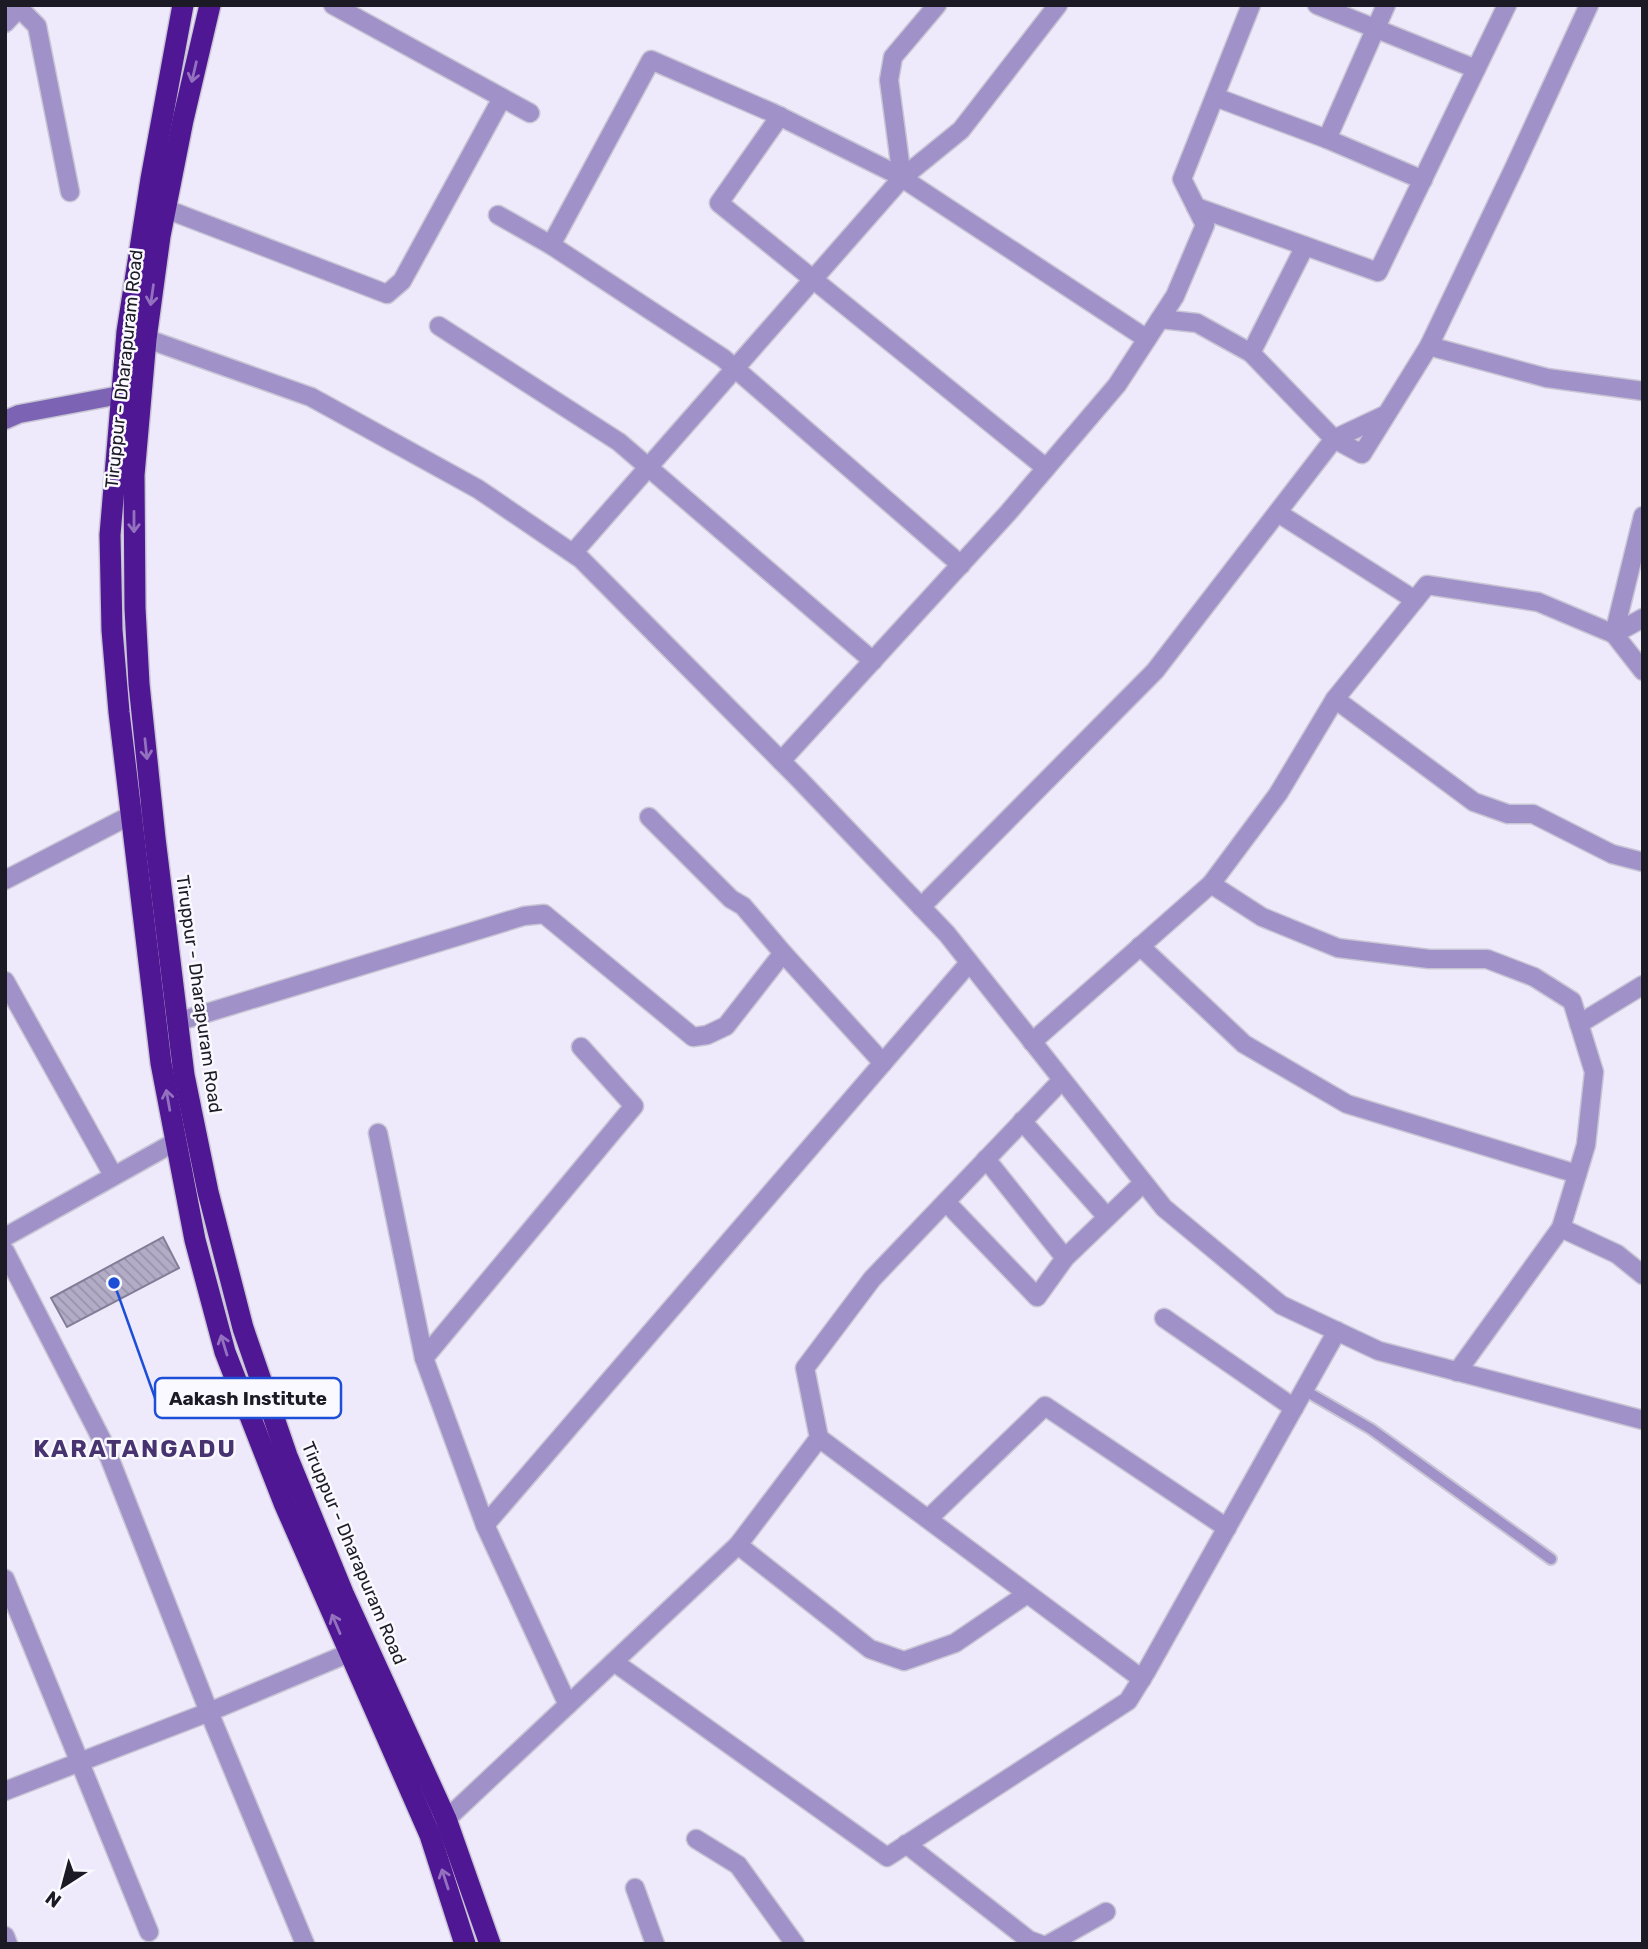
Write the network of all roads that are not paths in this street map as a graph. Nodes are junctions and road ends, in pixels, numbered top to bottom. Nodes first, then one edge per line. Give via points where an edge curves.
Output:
1 (209, 5) edge
2 (333, 5) edge
3 (937, 5) edge
4 (1058, 5) edge
5 (1251, 5) edge
6 (1317, 5) edge
7 (1386, 5) edge
8 (1507, 5) edge
9 (1589, 5) edge
10 (20, 7) edge
11 (176, 8) edge
12 (5, 23) edge
13 (1376, 29) junction
14 (1476, 69) junction
15 (1214, 97) junction
16 (502, 98) junction
17 (530, 113) dead end
18 (780, 116) junction
19 (1327, 139) junction
20 (902, 178) junction
21 (1423, 180) junction
22 (70, 192) dead end
23 (1196, 207) junction
24 (166, 209) junction
25 (498, 215) dead end
26 (551, 245) junction
27 (1305, 246) junction
28 (814, 279) junction
29 (1160, 319) junction
30 (439, 326) dead end
31 (136, 335) junction
32 (1147, 339) junction
33 (1429, 346) junction
34 (1251, 353) junction
35 (735, 369) junction
36 (1643, 391) edge
37 (130, 397) junction
38 (1385, 415) junction
39 (5, 420) edge
40 (1334, 439) junction
41 (649, 467) junction
42 (1046, 468) junction
43 (1278, 513) junction
44 (1643, 516) edge
45 (573, 553) junction
46 (961, 565) junction
47 (1415, 600) junction
48 (1643, 618) edge
49 (1614, 634) junction
50 (873, 661) junction
51 (1643, 671) edge
52 (1335, 699) junction
53 (781, 761) junction
54 (142, 812) junction
55 (649, 817) dead end
56 (1643, 862) edge
57 (5, 880) edge
58 (1211, 884) junction
59 (921, 907) junction
60 (1140, 946) junction
61 (783, 953) junction
62 (970, 963) junction
63 (5, 981) edge
64 (1643, 985) edge
65 (177, 1022) junction
66 (1579, 1024) junction
67 (1032, 1042) junction
68 (581, 1047) dead end
69 (883, 1063) junction
70 (1062, 1080) junction
71 (1021, 1121) junction
72 (378, 1133) dead end
73 (175, 1143) junction
74 (986, 1159) junction
75 (1577, 1174) junction
76 (113, 1175) junction
77 (1143, 1183) junction
78 (946, 1202) junction
79 (1107, 1217) junction
80 (1561, 1228) junction
81 (5, 1237) edge
82 (5, 1251) edge
83 (1065, 1258) junction
84 (1643, 1275) edge
85 (1164, 1318) dead end
86 (1337, 1331) junction
87 (424, 1358) junction
88 (1457, 1372) junction
89 (1304, 1390) junction
90 (1294, 1408) junction
91 (1643, 1420) edge
92 (819, 1438) junction
93 (928, 1519) junction
94 (485, 1525) junction
95 (1227, 1528) junction
96 (738, 1545) junction
97 (1551, 1559) dead end
98 (5, 1579) edge
99 (1027, 1594) junction
100 (358, 1649) junction
101 (614, 1662) junction
102 (1142, 1679) junction
103 (568, 1704) junction
104 (209, 1712) junction
105 (79, 1761) junction
106 (5, 1791) edge
107 (446, 1819) junction
108 (430, 1835) junction
109 (696, 1839) dead end
110 (906, 1844) junction
111 (635, 1888) dead end
112 (1106, 1913) dead end
113 (149, 1932) dead end
114 (5, 1936) edge
115 (8, 1944) edge
116 (305, 1944) edge
117 (466, 1944) edge
118 (490, 1944) edge
119 (654, 1944) edge
120 (795, 1944) edge
121 (1040, 1944) edge
122 (1049, 1944) edge

1 -> 24 highway, Tiruppur - Dharapuram Road
2 - 16 street
3 - 20 street via 893,57 889,80
4 - 20 street via 961,130
5 - 15 street
6 - 13 street
7 - 13 street
8 - 14 street
9 - 33 street
10 - 12 street
10 - 22 street via 37,26
11 - 31 highway
13 - 14 street
13 - 19 street
14 - 21 street
15 - 19 street
15 - 23 street via 1182,179
16 - 17 street
16 - 24 street via 402,281 387,294
18 - 20 street
18 - 26 street via 651,61
18 - 28 street via 719,203
19 - 21 street
20 - 28 street
20 - 32 street
21 - 27 street via 1378,272
23 - 27 street
23 - 29 street via 1205,225 1175,296
24 -> 31 highway, Tiruppur - Dharapuram Road
25 - 26 street
26 - 35 street
27 - 34 street
28 - 35 street
28 - 42 street
29 - 32 street
29 - 34 street via 1197,323
30 - 41 street via 619,442
31 - 37 highway, Tiruppur - Dharapuram Road
31 - 45 street via 311,397 478,489
32 - 42 street via 1117,384
33 - 36 street via 1547,377
33 - 38 street
34 - 40 street
35 - 41 street
35 - 46 street
37 - 39 street
37 - 54 highway, Tiruppur - Dharapuram Road
38 - 40 street
38 - 40 street via 1362,454
40 - 43 street
41 - 45 street
41 - 50 street
42 - 46 street
43 - 47 street
43 - 59 street via 1155,671
44 - 49 street
45 - 53 street
46 - 50 street
47 - 49 street via 1427,585 1538,602
47 - 52 street
48 - 49 street
49 - 51 street
50 - 53 street
52 - 56 street via 1474,802 1508,814 1533,814 1612,854
52 - 58 street via 1278,794
53 - 59 street
54 - 57 street
54 - 65 highway, Tiruppur - Dharapuram Road
73 -> 54 highway via 162,1063
55 - 61 street via 743,906
58 - 60 street
58 - 66 street via 1262,917 1338,948 1429,959 1487,959 1534,977 1572,1002
59 - 62 street
60 - 67 street
60 - 75 street via 1244,1044 1346,1104
61 - 65 street via 726,1026 693,1037 544,914 524,916
61 - 69 street
62 - 67 street
62 - 69 street
63 - 76 street
64 - 66 street
65 - 100 highway, Tiruppur - Dharapuram Road via 208,1192 243,1328
66 - 75 street via 1594,1072 1586,1145
67 - 70 street
68 - 87 street via 634,1106
69 - 94 street
70 - 71 street
70 - 77 street
71 - 74 street
71 - 79 street
72 - 87 street
73 - 76 street
100 -> 73 highway via 284,1503 225,1352
74 - 78 street
74 - 83 street
75 - 80 street
76 - 81 street
77 - 79 street
77 - 86 street via 1164,1208 1281,1305
78 - 83 street via 1037,1297
78 - 92 street via 872,1279 805,1368
79 - 83 street
80 - 84 street via 1617,1254
80 - 88 street
82 - 104 street via 104,1444
85 - 90 street
86 - 88 street via 1379,1351
86 - 89 street
87 - 94 street
88 - 91 street
89 - 90 street
89 - 97 lane via 1371,1429
90 - 95 street
92 - 93 street
92 - 96 street
93 - 95 street via 1045,1406
93 - 99 street
94 - 103 street
95 - 102 street
96 - 99 street via 870,1649 904,1661 955,1643
96 - 101 street
98 - 105 street
99 - 102 street
100 - 104 street
100 - 107 highway, Tiruppur - Dharapuram Road
100 - 108 highway
101 - 103 street
101 - 110 street via 887,1857
102 - 110 street via 1128,1701
103 - 107 street
104 - 105 street
104 - 116 street
105 - 106 street
105 - 113 street
107 - 108 street
107 - 118 highway, Tiruppur - Dharapuram Road
117 -> 108 highway
109 - 120 street via 738,1865
110 - 121 street
111 - 119 street
112 - 122 street
114 - 115 street

